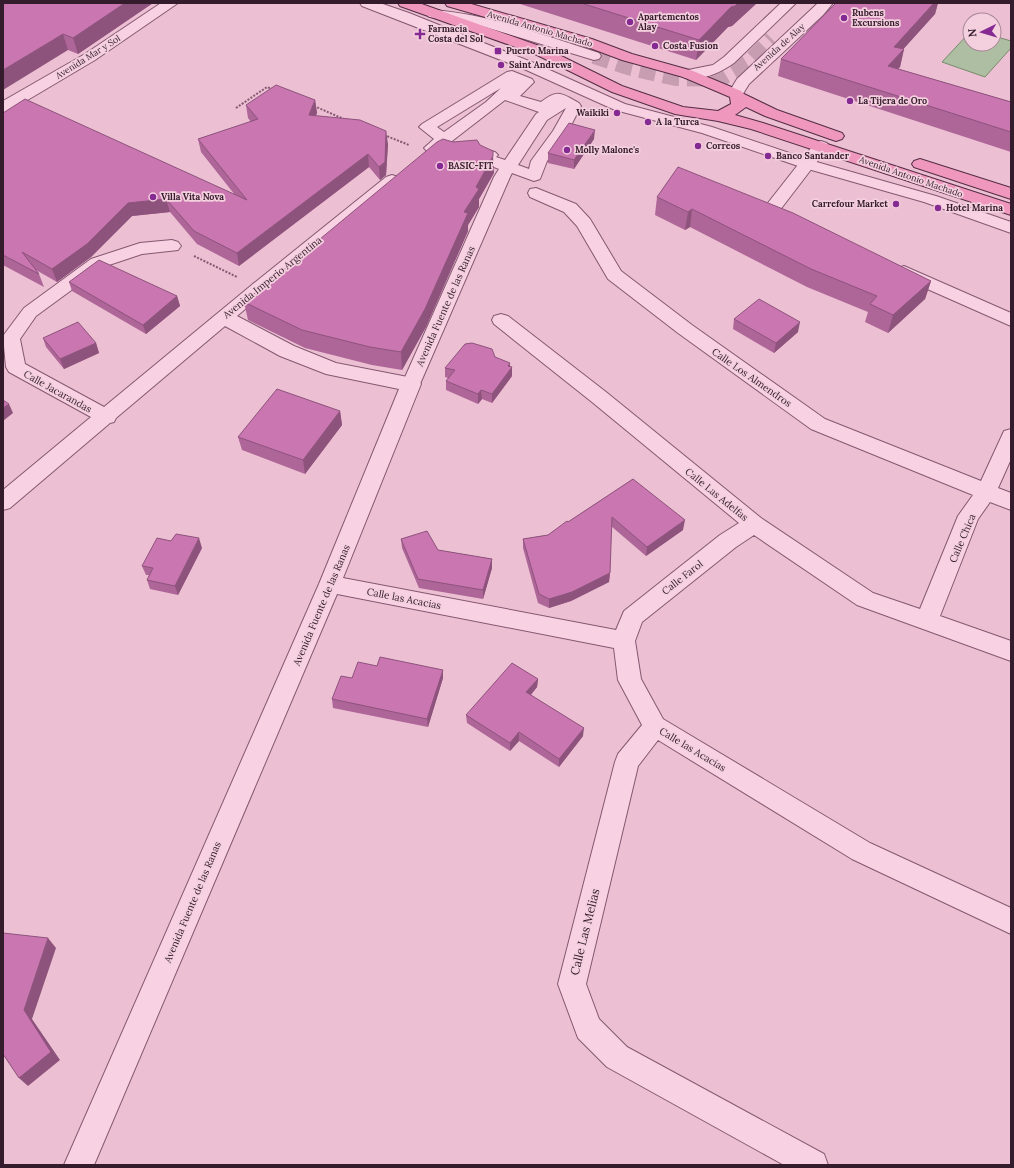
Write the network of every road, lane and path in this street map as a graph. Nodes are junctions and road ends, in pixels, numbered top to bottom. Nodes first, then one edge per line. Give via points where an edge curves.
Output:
1 (171, 3) edge
2 (368, 3) edge
3 (405, 3) edge
4 (452, 3) edge
5 (789, 3) edge
6 (812, 3) edge
7 (826, 3) edge
8 (434, 14) junction
9 (772, 39) tunnel mouth
10 (540, 51) junction
11 (594, 56) tunnel mouth
12 (627, 57) junction
13 (529, 66) junction
14 (688, 74) junction
15 (520, 79) junction
16 (605, 83) junction
17 (274, 90) edge
18 (587, 93) junction
19 (737, 96) junction
20 (567, 102) junction
21 (310, 105) edge
22 (3, 108) edge
23 (236, 108) dead end
24 (719, 116) junction
25 (347, 120) edge
26 (383, 134) edge
27 (443, 139) junction
28 (863, 145) dead end
29 (821, 146) junction
30 (424, 154) joint
31 (908, 160) dead end
32 (807, 164) junction
33 (507, 168) junction
34 (403, 171) edge
35 (536, 194) dead end
36 (1011, 194) edge
37 (1011, 210) edge
38 (807, 228) edge
39 (1011, 228) edge
40 (172, 246) joint
41 (887, 264) edge
42 (228, 273) dead end
43 (259, 288) joint
44 (223, 317) junction
45 (501, 320) dead end
46 (1011, 320) edge
47 (411, 384) junction
48 (107, 417) junction
49 (1011, 436) edge
50 (986, 492) junction
51 (3, 502) edge
52 (1011, 502) edge
53 (754, 524) junction
54 (330, 584) junction
55 (927, 621) junction
56 (624, 641) junction
57 (1011, 651) edge
58 (655, 726) junction
59 (1011, 921) edge
60 (79, 1165) edge
61 (813, 1165) edge

1 - 22 street, Avenida Mar y Sol via 90,57
2 - 13 street
3 - 8 main road, Avenida Antonio Machado
4 - 12 main road, Avenida Antonio Machado via 587,42
5 - 14 street via 718,68
6 - 9 street
7 - 19 street, Avenida de Alay via 742,82
8 - 10 main road, Avenida Antonio Machado
8 - 11 street via 466,17
10 - 13 street
10 - 16 main road, Avenida Antonio Machado
12 - 14 main road, Avenida Antonio Machado
12 - 16 main road via 604,65 600,74
13 - 15 street
13 - 18 street
14 - 19 main road, Avenida Antonio Machado
15 - 20 street via 527,82 510,97 543,108 557,97
15 - 27 street via 491,105
16 - 18 street, Avenida Fuente de las Ranas
16 - 24 main road, Avenida Antonio Machado via 681,111
17 - 23 path via 267,87
18 - 20 street, Avenida Fuente de las Ranas
18 - 32 street via 620,107 707,130
19 - 24 main road via 738,105 732,111
19 - 28 main road, Avenida Antonio Machado via 771,113
20 - 33 street, Avenida Fuente de las Ranas via 541,116
20 - 33 street via 574,106 539,160 534,176
21 - 25 path
24 - 29 main road, Avenida Antonio Machado
26 - 30 path
27 - 30 street
27 - 33 street via 451,154 469,150 490,156 487,159
29 - 32 street
29 - 37 main road, Avenida Antonio Machado
31 - 36 main road, Avenida Antonio Machado
32 - 38 street via 770,212
32 - 39 street via 930,199
33 - 47 street, Avenida Fuente de las Ranas
34 - 43 street, Avenida Imperio Argentina
35 - 50 street, Calle Los Almendros via 570,208 584,223 614,275 818,424
40 - 42 path
40 - 48 street, Calle Jacarandas via 140,249 97,264 30,312 11,338 16,368
41 - 46 street
43 - 44 street, Avenida Imperio Argentina
44 - 47 street via 287,351 333,369
44 - 48 street, Avenida Imperio Argentina
45 - 53 street, Calle Las Adelfas
47 - 54 street, Avenida Fuente de las Ranas
48 - 51 street, Avenida Imperio Argentina
49 - 50 street, Calle Chica
50 - 52 street, Calle Los Almendros
50 - 55 street, Calle Chica via 970,516
53 - 55 street, Calle Las Adelfas via 864,599
53 - 56 street, Calle Farol via 728,541 632,617
54 - 56 street, Calle las Acacias
54 - 60 street, Avenida Fuente de las Ranas
55 - 57 street, Calle Las Adelfas
56 - 58 street, Calle las Acacias via 630,680
58 - 59 street, Calle las Acacias via 861,851
58 - 61 street, Calle Las Melias via 627,762 572,984 588,1028 617,1057

